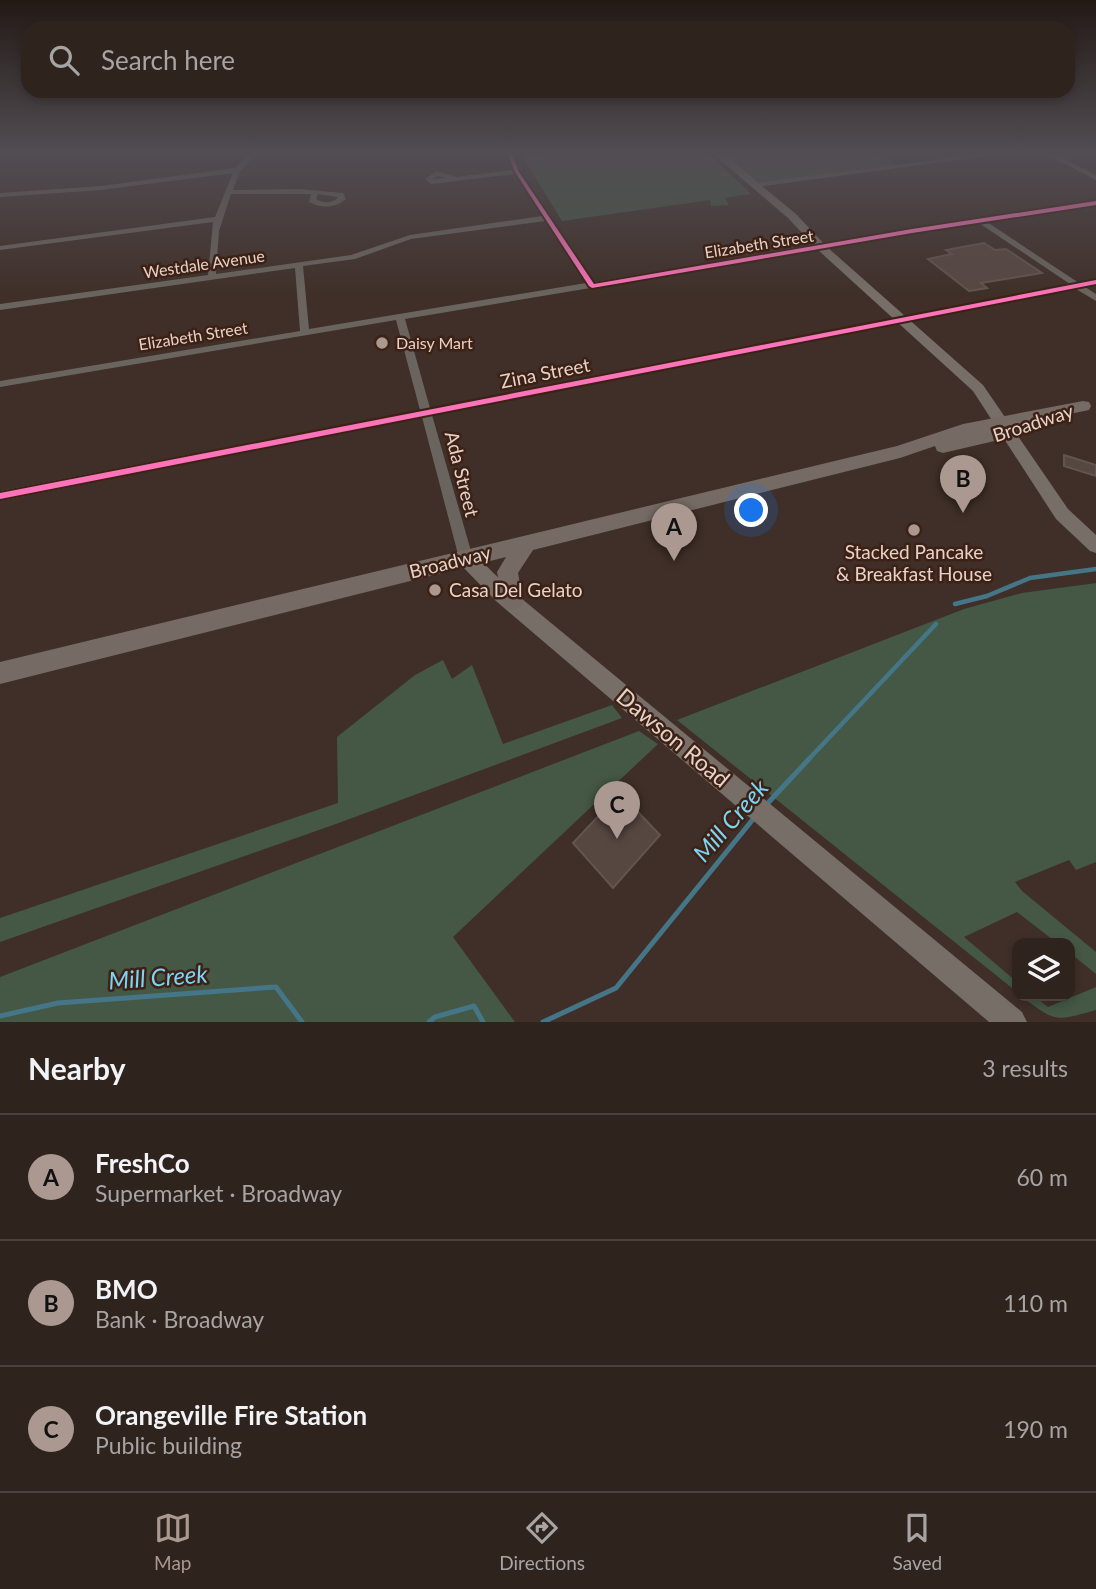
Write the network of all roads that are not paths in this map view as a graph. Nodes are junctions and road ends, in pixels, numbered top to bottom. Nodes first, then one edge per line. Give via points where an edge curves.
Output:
1 (227, 200) edge
2 (535, 200) edge
3 (771, 200) edge
4 (1096, 203) edge
5 (547, 218) junction
6 (218, 219) junction
7 (979, 220) junction
8 (410, 237) joint
9 (0, 248) edge
10 (822, 248) junction
11 (299, 266) junction
12 (212, 277) junction
13 (1096, 282) edge
14 (592, 286) junction
15 (1076, 286) junction
16 (1096, 298) edge
17 (0, 307) edge
18 (400, 318) junction
19 (903, 321) junction
20 (305, 334) junction
21 (0, 384) edge
22 (1090, 404) edge
23 (428, 414) junction
24 (1003, 427) junction
25 (0, 496) edge
26 (528, 542) junction
27 (1096, 547) edge
28 (466, 558) junction
29 (512, 601) junction
30 (0, 673) edge
31 (1012, 1022) edge

1 - 6 street
2 - 5 street
3 - 10 street
4 - 7 street, Elizabeth Street
5 - 8 street
5 - 14 street
6 - 9 street
6 - 12 street
7 - 10 street, Elizabeth Street
7 - 15 street
8 - 11 street, Westdale Avenue via 352,257
10 - 14 street, Elizabeth Street
10 - 19 street
11 - 12 street, Westdale Avenue
11 - 20 street
12 - 17 street, Westdale Avenue
13 - 15 street, Zina Street
14 - 18 street, Elizabeth Street
15 - 16 street
15 - 19 street, Zina Street
18 - 20 street, Elizabeth Street
18 - 23 street, Ada Street
19 - 23 street, Zina Street
19 - 24 street via 978,388
20 - 21 street, Elizabeth Street
22 - 24 main road, Broadway
23 - 25 street, Zina Street
23 - 28 street, Ada Street
24 - 26 main road, Broadway via 930,450 900,452
24 - 27 street via 1062,514
26 - 28 main road, Broadway
26 - 29 main road via 507,572
28 - 29 street, Dawson Road
28 - 30 main road, Broadway
29 - 31 street, Dawson Road

